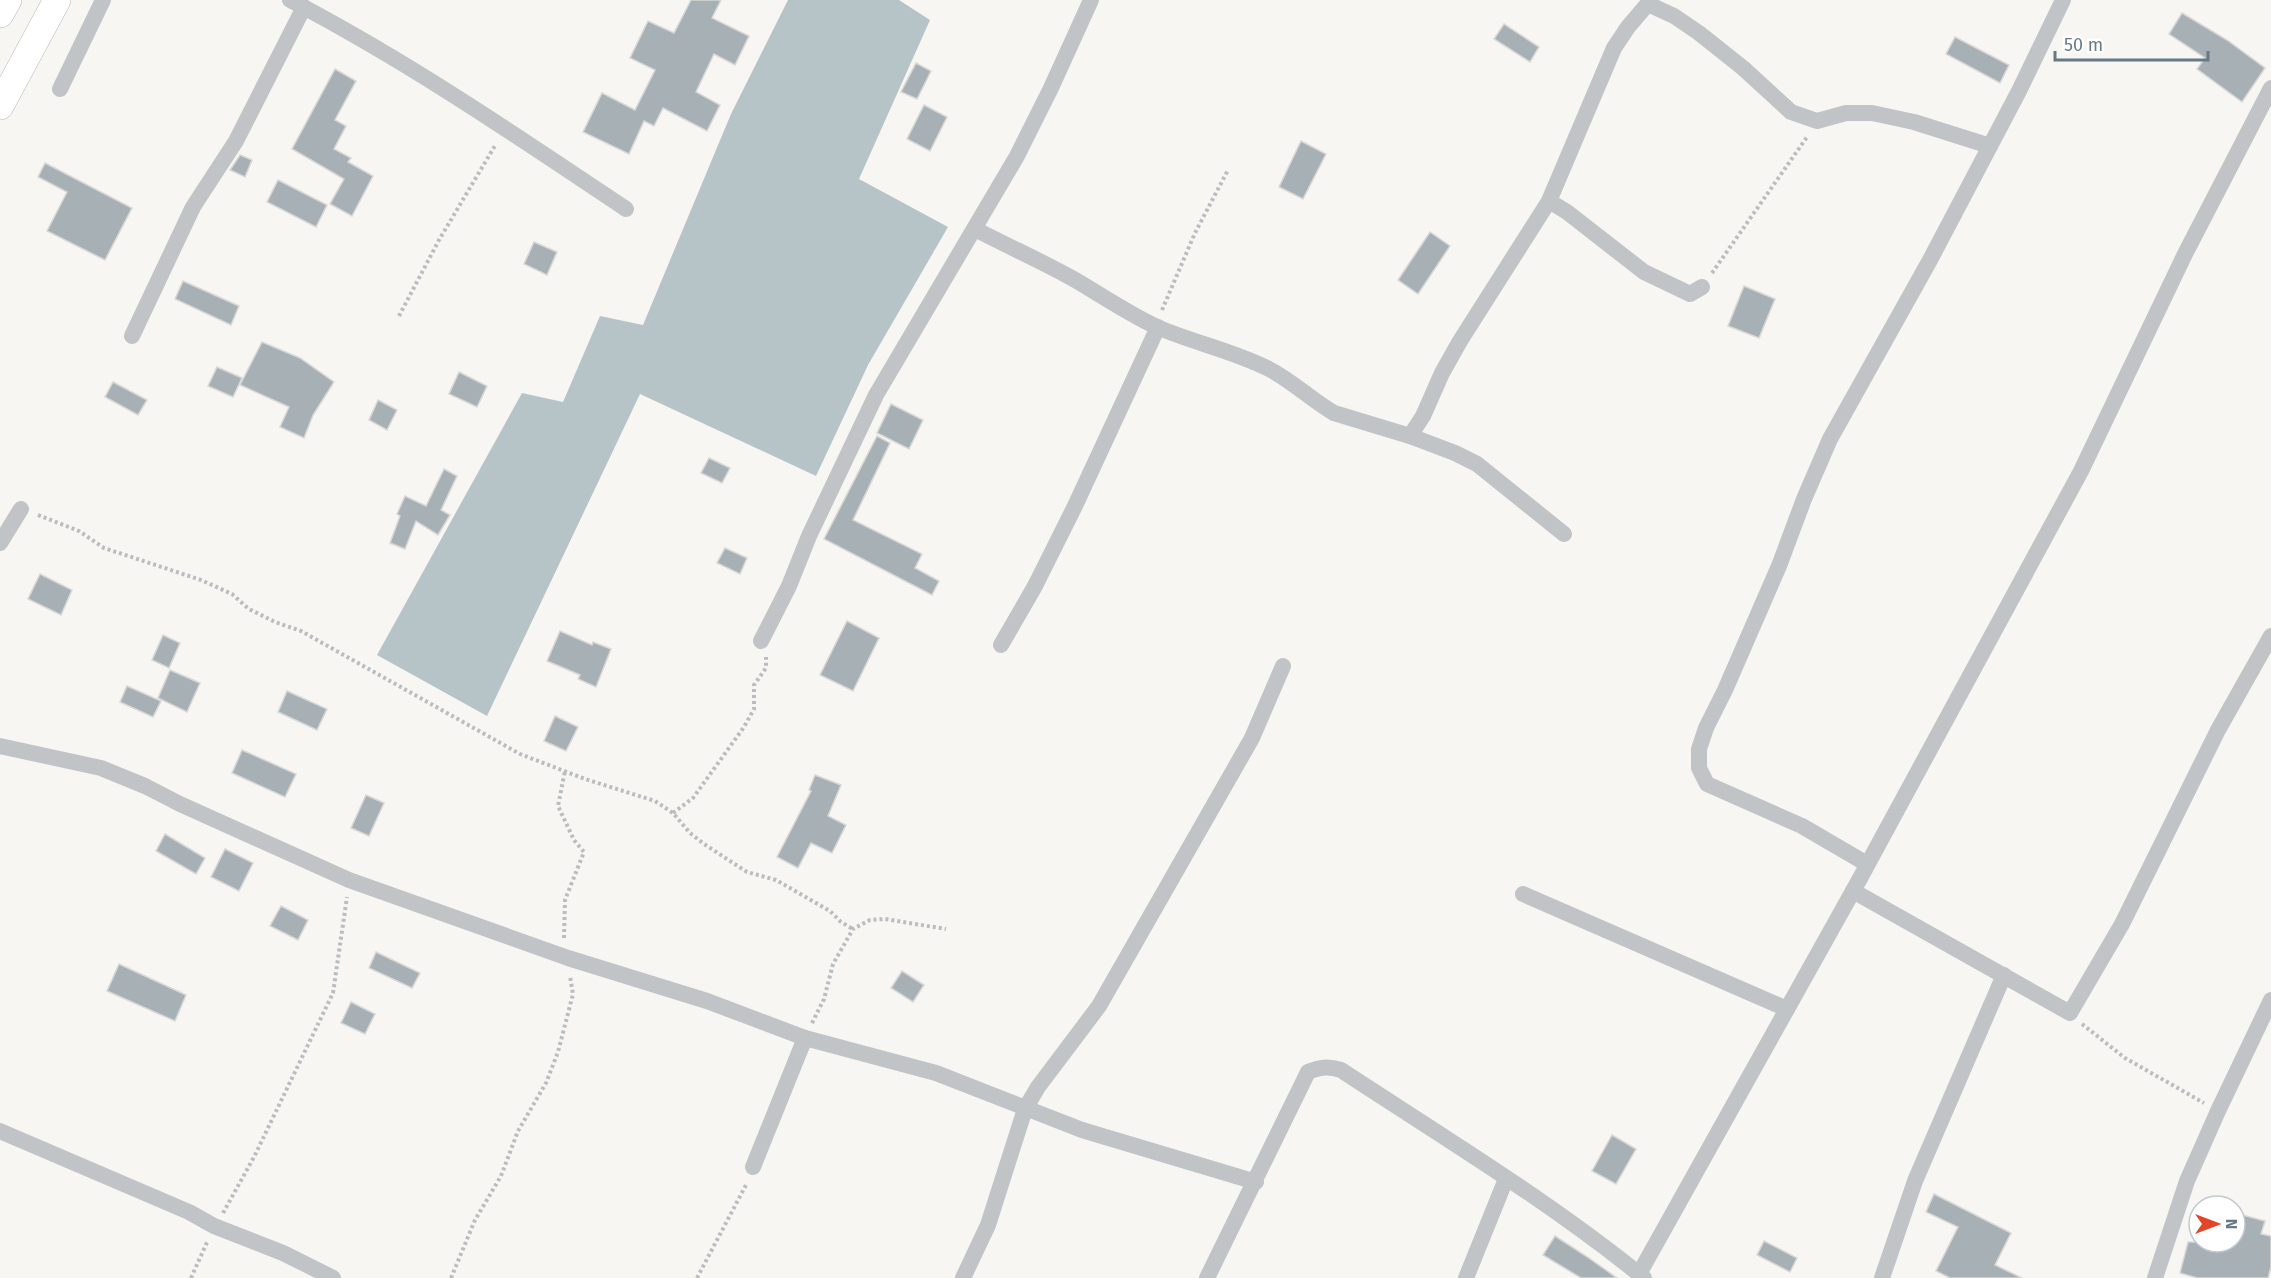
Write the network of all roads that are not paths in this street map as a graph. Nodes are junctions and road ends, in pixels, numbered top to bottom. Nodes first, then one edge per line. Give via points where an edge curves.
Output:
1 (8, 0) edge
2 (57, 0) edge
3 (102, 0) edge
4 (1091, 0) edge
5 (2063, 0) edge
6 (1649, 2) edge
7 (297, 4) edge
8 (0, 14) edge
9 (2271, 88) edge
10 (60, 89) dead end
11 (0, 106) edge
12 (1990, 146) junction
13 (1549, 201) junction
14 (626, 209) dead end
15 (975, 229) junction
16 (1702, 287) road end
17 (1158, 327) junction
18 (132, 336) dead end
19 (1410, 436) junction
20 (21, 509) road end
21 (1564, 534) dead end
22 (0, 543) edge
23 (2271, 636) edge
24 (761, 641) road end
25 (1001, 645) dead end
26 (1283, 666) dead end
27 (0, 746) edge
28 (1867, 864) junction
29 (1853, 891) junction
30 (1524, 894) dead end
31 (2004, 975) junction
32 (2271, 1000) edge
33 (1787, 1009) junction
34 (806, 1038) junction
35 (1025, 1109) junction
36 (0, 1131) edge
37 (753, 1167) road end
38 (1506, 1179) junction
39 (1256, 1182) junction
40 (1642, 1276) edge
41 (333, 1278) edge
42 (963, 1278) edge
43 (1207, 1278) edge
44 (1466, 1278) edge
45 (1882, 1278) edge
46 (2155, 1278) edge

1 - 8 main road
2 - 11 main road
3 - 10 street
4 - 15 street via 1052,88
5 - 12 street
6 - 12 street via 1699,33 1791,112 1818,121 1845,113 1872,113
6 - 13 street via 1614,48
7 - 14 street via 505,128
7 - 18 street via 236,141 193,207
9 - 28 street via 2081,471
12 - 28 street via 1830,439 1699,749 1699,768 1707,784 1802,826
13 - 16 street via 1644,272 1690,294
13 - 19 street via 1460,341
15 - 17 street
15 - 24 street via 876,395
17 - 19 street via 1267,368 1334,413
17 - 25 street via 1035,586
19 - 21 street via 1476,464
20 - 22 street
23 - 31 street via 2218,730 2122,924 2070,1013
26 - 35 street via 1252,738 1099,1006
27 - 34 street via 101,768 349,880
28 - 29 street
29 - 31 street
29 - 33 street
30 - 33 street
31 - 45 street via 1919,1172
32 - 46 street via 2187,1181
33 - 40 street
34 - 35 street via 936,1073
34 - 37 street
35 - 39 street
35 - 42 street via 988,1225
36 - 41 street
38 - 39 street via 1330,1066 1308,1072
38 - 40 street via 1594,1238
38 - 44 street
39 - 43 street

